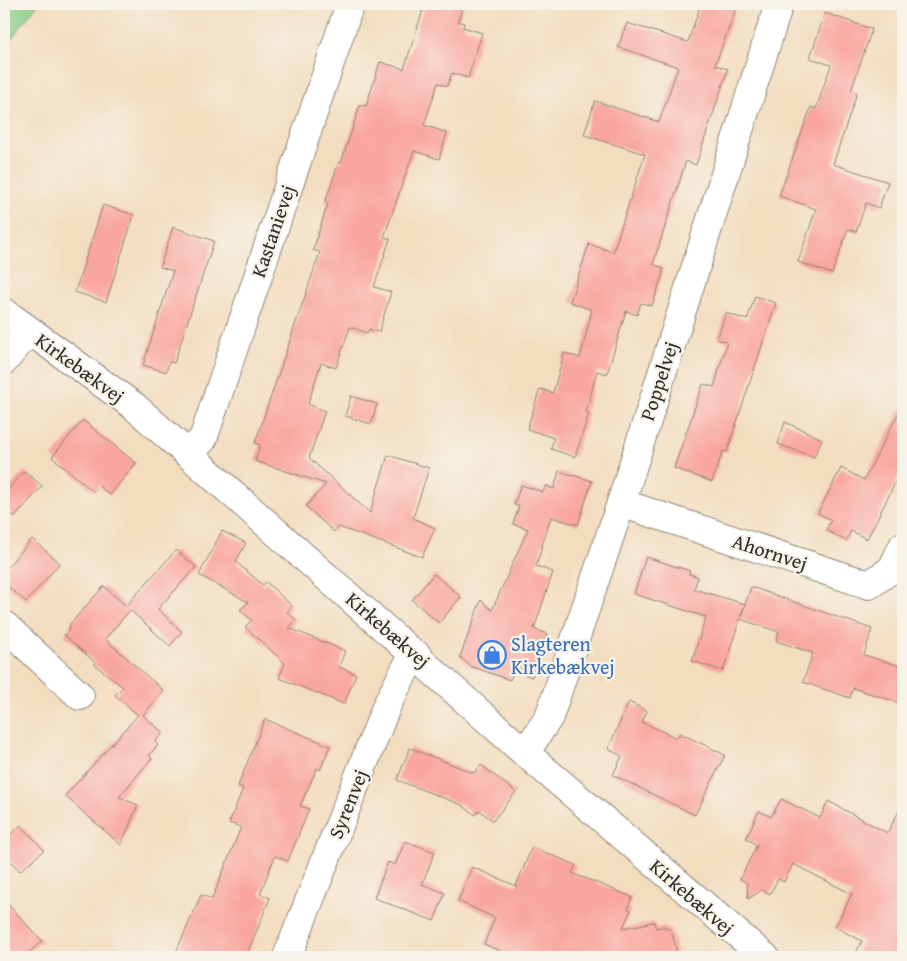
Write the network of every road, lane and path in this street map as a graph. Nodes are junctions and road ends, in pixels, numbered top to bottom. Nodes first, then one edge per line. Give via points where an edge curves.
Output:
1 (350, 4) edge
2 (779, 4) edge
3 (4, 312) edge
4 (29, 331) junction
5 (4, 361) edge
6 (189, 454) junction
7 (621, 503) junction
8 (903, 546) edge
9 (4, 625) edge
10 (417, 655) junction
11 (80, 696) dead end
12 (525, 753) junction
13 (735, 948) edge
14 (288, 957) edge
15 (765, 957) edge

1 - 6 street, Kastanievej via 203,439
2 - 7 street, Poppelvej
3 - 4 street, Kirkebækvej
4 - 5 street
4 - 6 street, Kirkebækvej via 135,407
6 - 10 street, Kirkebækvej
7 - 8 street, Ahornvej via 869,585 892,569
7 - 12 street, Poppelvej via 549,716
9 - 11 street
10 - 12 street, Kirkebækvej
10 - 14 street, Syrenvej via 406,668 387,705
12 - 13 street, Kirkebækvej
13 - 15 street, Kirkebækvej

